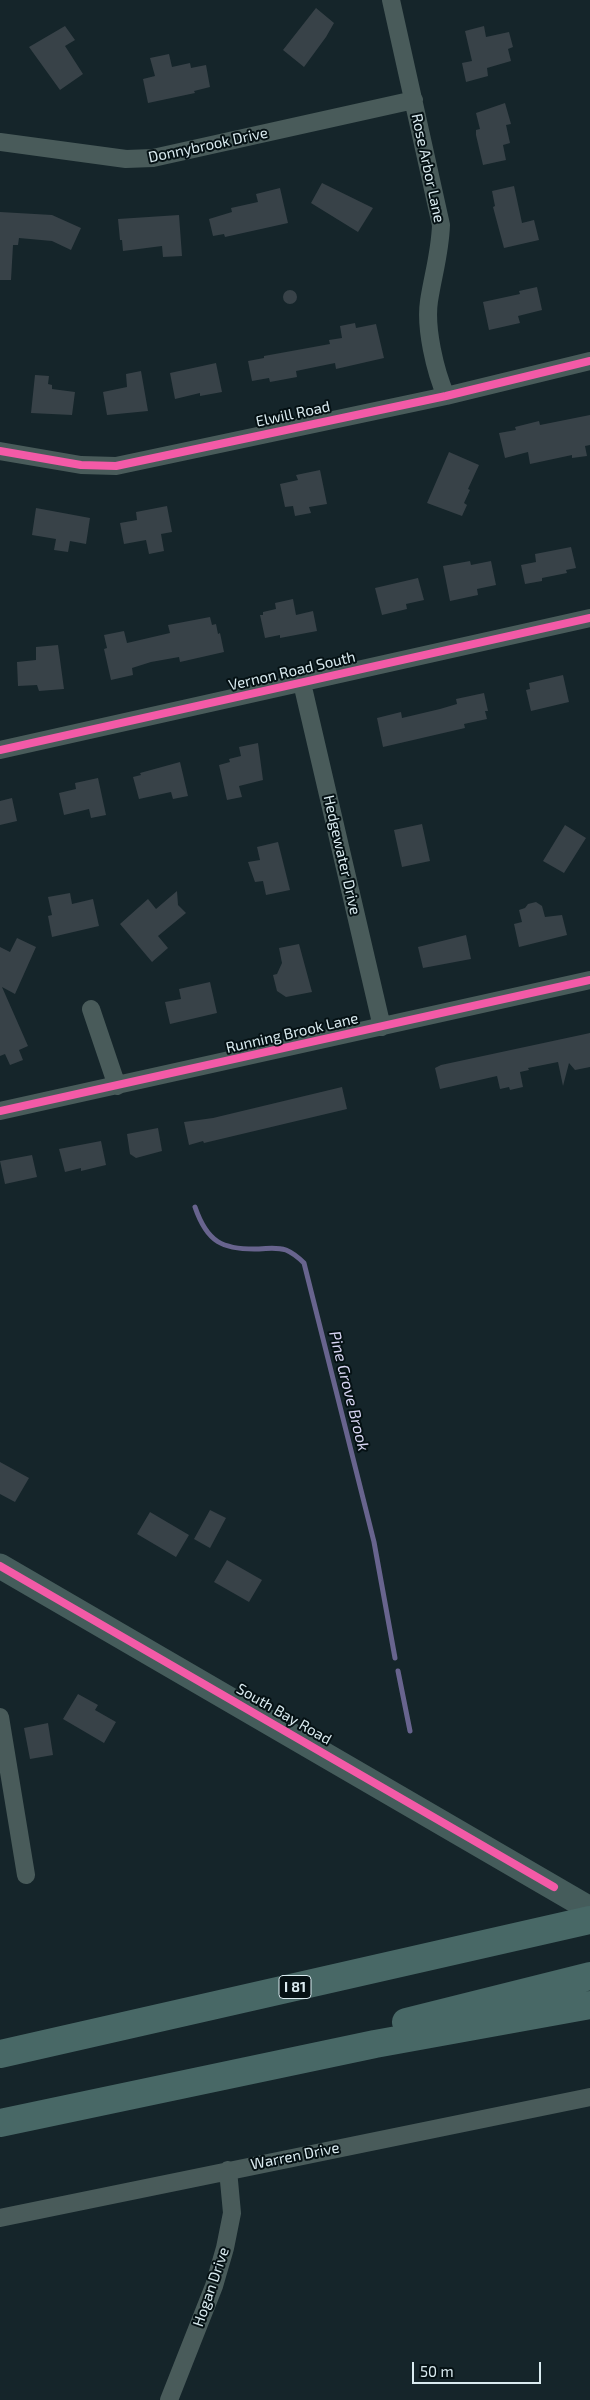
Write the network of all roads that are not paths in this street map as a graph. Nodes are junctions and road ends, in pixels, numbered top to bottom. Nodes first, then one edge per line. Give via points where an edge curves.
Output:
1 (391, 0) edge
2 (414, 100) junction
3 (0, 142) edge
4 (590, 361) edge
5 (446, 396) junction
6 (0, 452) edge
7 (590, 618) edge
8 (302, 682) junction
9 (0, 750) edge
10 (590, 980) edge
11 (91, 1009) dead end
12 (382, 1027) junction
13 (117, 1086) junction
14 (0, 1111) edge
15 (0, 1566) edge
16 (0, 1717) edge
17 (26, 1875) dead end
18 (590, 1909) edge
19 (590, 1920) edge
20 (590, 1976) edge
21 (590, 2005) edge
22 (0, 2054) edge
23 (590, 2097) edge
24 (75, 2106) junction
25 (0, 2123) edge
26 (228, 2170) junction
27 (0, 2218) edge
28 (169, 2400) edge

1 - 2 street, Rose Arbor Lane
2 - 3 street, Donnybrook Drive via 153,158 126,159
2 - 5 street, Rose Arbor Lane via 441,225 440,250 429,302 429,326 439,381
4 - 5 street, Elwill Road
5 - 6 street, Elwill Road via 116,466 81,465
7 - 8 street, Vernon Road South
8 - 9 street, Vernon Road South
8 - 12 street, Hedgewater Drive
10 - 12 street, Running Brook Lane
11 - 13 street
12 - 13 street, Running Brook Lane
13 - 14 street, Running Brook Lane
15 - 18 street, South Bay Road
16 - 17 street
19 - 22 highway, I 81
20 - 24 highway
21 - 24 highway via 375,2044
23 - 26 street, Warren Drive
24 - 25 highway
26 - 27 street, Warren Drive
26 - 28 street, Hogan Drive via 232,2213 225,2248 214,2286

